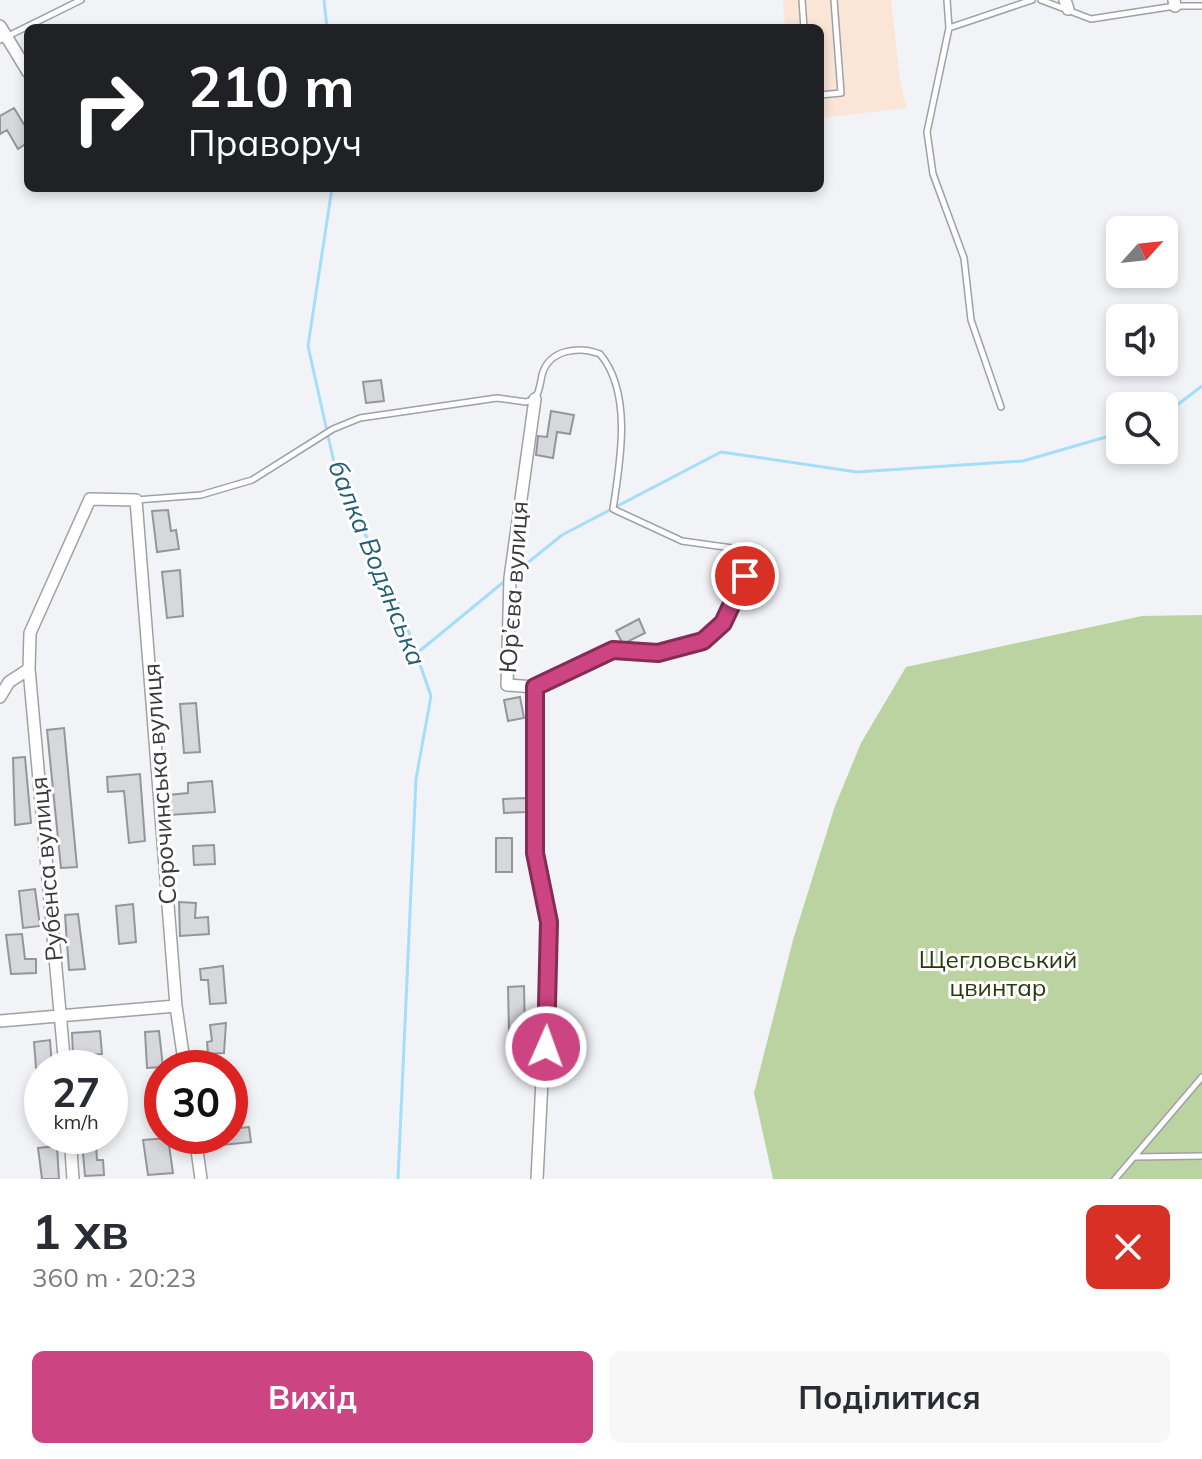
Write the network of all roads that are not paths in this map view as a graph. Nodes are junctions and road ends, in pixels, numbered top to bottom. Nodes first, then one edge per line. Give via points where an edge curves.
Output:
1 (81, 0) edge
2 (802, 0) edge
3 (834, 0) edge
4 (947, 0) edge
5 (1032, 0) edge
6 (1041, 0) edge
7 (1174, 3) edge
8 (1066, 4) edge
9 (1202, 6) edge
10 (25, 24) edge
11 (804, 24) edge
12 (24, 25) edge
13 (949, 28) junction
14 (2, 34) edge
15 (24, 66) edge
16 (824, 95) edge
17 (535, 399) junction
18 (1001, 407) dead end
19 (136, 500) junction
20 (29, 669) junction
21 (535, 687) junction
22 (0, 697) edge
23 (176, 1006) junction
24 (60, 1016) junction
25 (0, 1021) edge
26 (63, 1050) edge
27 (182, 1050) edge
28 (1202, 1077) edge
29 (71, 1154) edge
30 (198, 1154) edge
31 (1202, 1156) edge
32 (1134, 1157) junction
33 (73, 1179) edge
34 (201, 1179) edge
35 (537, 1179) edge
36 (1115, 1179) edge

1 - 10 lane
2 - 11 lane
3 - 16 lane via 841,93
4 - 13 lane
5 - 13 lane
6 - 8 lane
7 - 8 lane via 1091,19
7 - 9 lane
12 - 14 lane
13 - 18 lane via 927,132 933,174 964,258 971,320
14 - 15 street
17 - 19 lane via 497,398 360,418 252,480 201,495
17 - 21 street, Юр’єва вулиця via 510,578 507,685
17 - 21 lane via 551,360 573,349 600,354 614,379 620,413 613,509 682,541 732,548 746,564 731,609 703,641 658,653 613,650
19 - 20 street, Рубенса вулиця via 90,499 30,633
19 - 23 street, Сорочинська вулиця
20 - 22 street via 9,682
20 - 24 street, Рубенса вулиця
21 - 35 street, Юр’єва вулиця via 535,853 547,902 549,943
23 - 24 street
23 - 27 street, Сорочинська вулиця
24 - 25 street
24 - 26 street, Рубенса вулиця
28 - 32 lane
29 - 33 street
30 - 34 street
31 - 32 lane
32 - 36 lane

